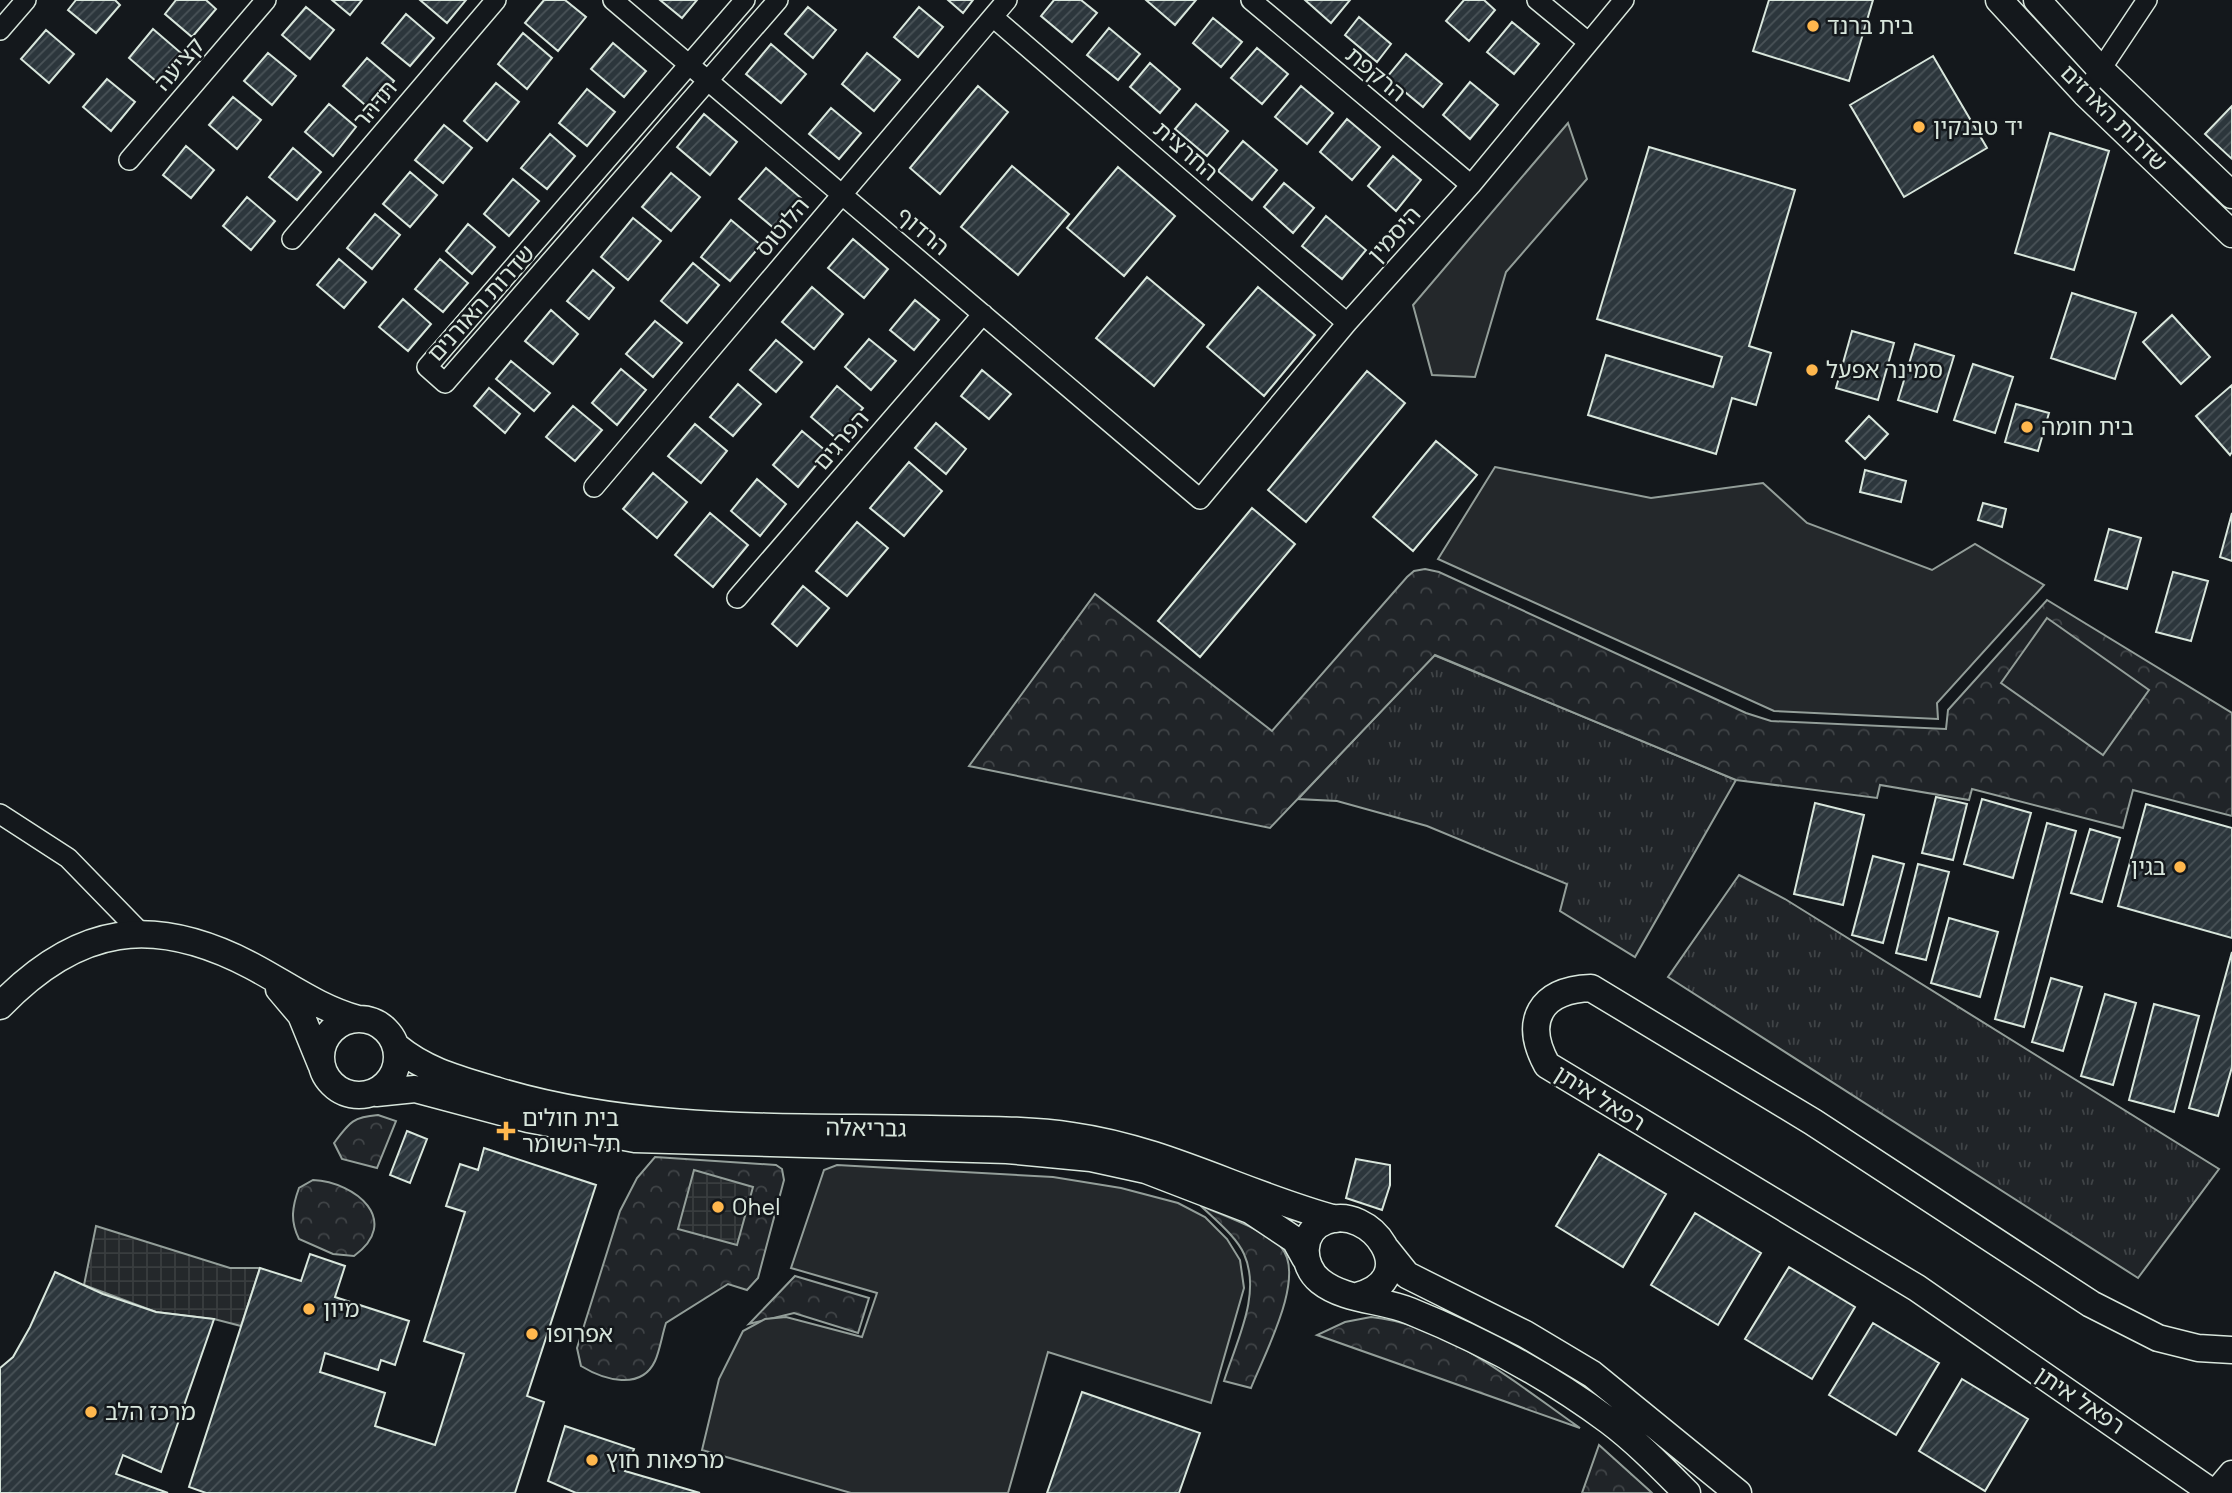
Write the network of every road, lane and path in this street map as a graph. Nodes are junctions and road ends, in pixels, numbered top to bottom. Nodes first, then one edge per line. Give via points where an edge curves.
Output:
1 (26, 0) edge
2 (266, 0) edge
3 (496, 0) edge
4 (613, 0) edge
5 (745, 0) edge
6 (778, 0) edge
7 (1007, 0) edge
8 (1251, 0) edge
9 (1537, 0) edge
10 (1624, 0) edge
11 (1999, 0) edge
12 (2037, 0) edge
13 (2147, 0) edge
14 (993, 17) junction
15 (0, 30) edge
16 (1588, 42) junction
17 (690, 65) junction
18 (2101, 70) junction
19 (710, 82) junction
20 (2085, 93) junction
21 (129, 160) dead end
22 (1471, 185) junction
23 (842, 194) junction
24 (2232, 195) edge
25 (2232, 234) edge
26 (292, 239) dead end
27 (983, 314) junction
28 (1347, 323) junction
29 (594, 487) dead end
30 (1200, 499) joint
31 (737, 598) dead end
32 (0, 814) edge
33 (142, 933) junction
34 (254, 967) junction
35 (0, 1006) edge
36 (358, 1019) junction
37 (397, 1048) junction
38 (323, 1071) junction
39 (376, 1093) junction
40 (1335, 1219) junction
41 (1387, 1250) junction
42 (1305, 1258) junction
43 (1357, 1296) junction
44 (2232, 1350) edge
45 (2232, 1474) edge
46 (1687, 1493) edge
47 (1738, 1493) edge
48 (2214, 1493) edge

1 - 15 street
2 - 21 street, קציעה
3 - 26 street, תדהר
4 - 17 street, הרדוף
5 - 17 street, שדרות האורנים
6 - 19 street, שדרות האורנים
7 - 14 street, הלוטוס
8 - 22 street, הרקפת
9 - 16 street
10 - 16 street, היסמין
11 - 20 street, שדרות הארזים
12 - 18 street, שדרות הארזים
13 - 18 street
14 - 23 street, הלוטוס
14 - 28 street, החרצית
16 - 22 street, היסמין
17 - 19 street, הרדוף
17 - 19 street, שדרות האורנים via 427,367 445,383
18 - 20 street
18 - 24 street, שדרות הארזים
19 - 23 street, הרדוף
20 - 25 street, שדרות הארזים
22 - 28 street, היסמין
23 - 27 street, הרדוף
23 - 29 street, הלוטוס
27 - 30 street, הרדוף
27 - 31 street, הפרגים
28 - 30 street, היסמין
32 - 33 street via 68,858
33 - 34 street via 206,944
33 - 35 street via 69,951 43,966
34 - 36 street via 320,1006
34 - 38 street via 301,1015
36 - 37 street via 382,1026
36 - 38 street via 335,1027 327,1036
37 - 39 street via 394,1074
37 - 40 street, גבריאלה via 459,1080 614,1117 712,1125 1008,1131 1095,1139 1164,1156
38 - 39 street via 339,1091
39 - 42 street, גבריאלה via 415,1089 528,1119 635,1139 1007,1150 1091,1158 1146,1170 1250,1210 1284,1230
40 - 41 street via 1357,1222
40 - 42 street via 1313,1230
41 - 43 street via 1390,1260 1383,1282
41 - 47 street via 1407,1275 1525,1334 1592,1374
42 - 43 street via 1320,1281
43 - 46 street via 1410,1310 1546,1379 1610,1422
44 - 48 street, רפאל איתן via 2158,1338 2091,1304 1813,1122 1591,988 1567,989 1548,1001 1536,1021 1536,1044 1548,1065 1917,1288
45 - 48 street

